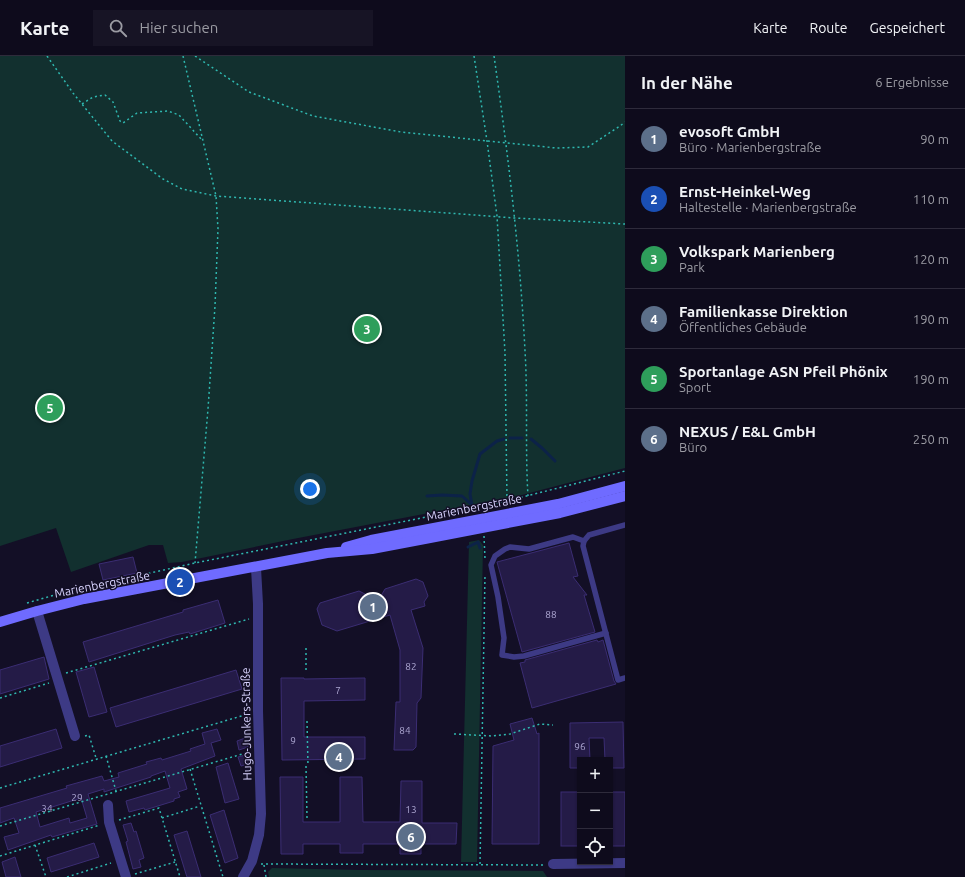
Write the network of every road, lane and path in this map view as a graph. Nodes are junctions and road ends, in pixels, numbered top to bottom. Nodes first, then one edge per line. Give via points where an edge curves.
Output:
1 (47, 56) edge
2 (182, 56) edge
3 (195, 56) edge
4 (474, 56) edge
5 (494, 56) edge
6 (82, 104) junction
7 (625, 122) edge
8 (203, 141) junction
9 (487, 141) junction
10 (507, 144) junction
11 (216, 196) junction
12 (497, 216) junction
13 (515, 218) junction
14 (625, 224) edge
15 (625, 471) edge
16 (623, 490) edge
17 (528, 496) junction
18 (507, 501) junction
19 (625, 525) edge
20 (484, 527) junction
21 (584, 541) junction
22 (327, 553) junction
23 (485, 564) dead end
24 (256, 568) junction
25 (485, 572) dead end
26 (37, 611) junction
27 (258, 616) junction
28 (0, 622) edge
29 (606, 634) junction
30 (306, 648) dead end
31 (306, 671) dead end
32 (58, 678) junction
33 (625, 678) edge
34 (0, 698) edge
35 (258, 711) junction
36 (307, 721) dead end
37 (553, 726) dead end
38 (454, 734) dead end
39 (75, 736) joint
40 (482, 736) junction
41 (259, 749) junction
42 (106, 756) junction
43 (96, 758) junction
44 (190, 769) junction
45 (0, 788) edge
46 (116, 791) junction
47 (108, 805) dead end
48 (201, 806) junction
49 (162, 818) junction
50 (307, 818) dead end
51 (109, 822) junction
52 (0, 826) edge
53 (35, 845) junction
54 (0, 856) edge
55 (120, 860) junction
56 (252, 860) junction
57 (175, 862) junction
58 (625, 863) edge
59 (264, 864) junction
60 (480, 864) junction
61 (553, 864) joint
62 (46, 877) edge
63 (67, 877) edge
64 (126, 877) edge
65 (180, 877) edge
66 (223, 877) edge
67 (243, 877) edge
68 (266, 877) edge

1 - 6 path
2 - 8 path
3 - 9 path via 249,92 313,116 401,132
4 - 9 path
5 - 10 path
6 - 8 path via 93,97 105,95 113,102 123,123 137,112 168,111 179,115
6 - 11 path via 112,141 163,179 182,189
7 - 10 path via 588,147 556,148
8 - 11 path
9 - 10 path
9 - 12 path
10 - 13 path
11 - 12 path
11 - 18 path via 218,229 215,306 195,563
12 - 13 path
12 - 18 path via 505,353
13 - 14 path
13 - 17 path via 525,352
15 - 17 path
16 - 20 main road, Marienbergstraße via 614,493 612,499 554,514
16 - 22 main road, Marienbergstraße via 371,540
17 - 18 path
19 - 21 lane via 589,535
20 - 22 main road, Marienbergstraße via 372,549
20 - 23 path
21 - 29 lane via 583,546
21 - 29 lane via 574,537 529,549 510,547 495,556 491,565 504,638 502,655 524,656
22 - 24 main road, Marienbergstraße
24 - 26 main road, Marienbergstraße via 84,599
24 - 27 street, Hugo-Junkers-Straße
25 - 40 path
26 - 28 main road, Marienbergstraße
26 - 32 street
27 - 32 path
27 - 35 street, Hugo-Junkers-Straße
29 - 33 lane via 618,680
30 - 31 path
32 - 34 path
32 - 39 street
35 - 41 street, Hugo-Junkers-Straße
35 - 42 path
36 - 50 path
37 - 40 path via 540,724 510,734
38 - 40 path
39 - 43 path via 89,735
40 - 60 path
41 - 44 path
41 - 56 street, Hugo-Junkers-Straße via 261,814 259,835
42 - 43 path
42 - 46 path
43 - 45 path
44 - 46 path
44 - 48 path
46 - 52 path
47 - 51 street
48 - 49 path
48 - 66 path
49 - 51 path via 159,808
49 - 57 path
51 - 53 path
51 - 55 street
53 - 54 path
53 - 62 path
55 - 63 path
55 - 64 street
56 - 59 path
56 - 67 street, Hugo-Junkers-Straße
57 - 64 path
57 - 65 path
58 - 61 street
59 - 60 path
59 - 68 path
60 - 61 path

